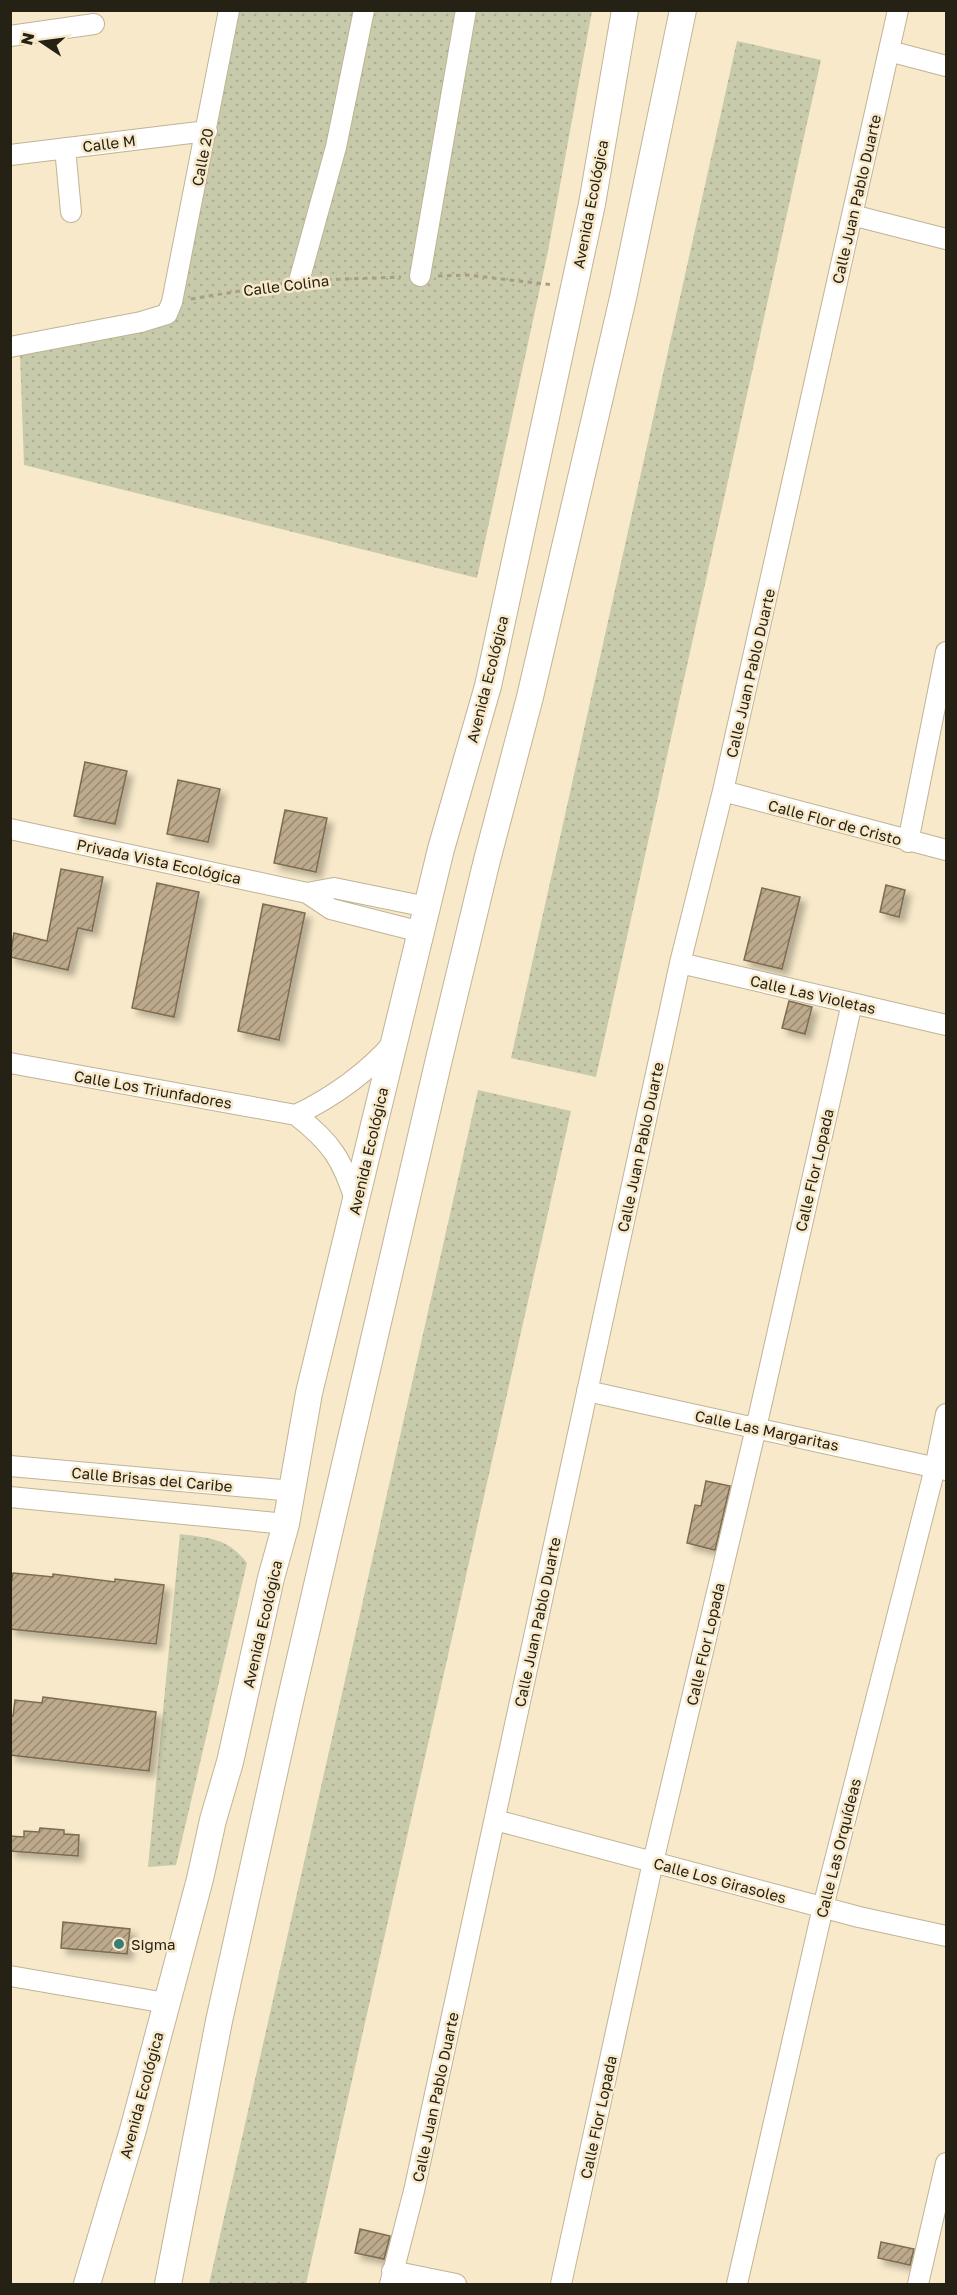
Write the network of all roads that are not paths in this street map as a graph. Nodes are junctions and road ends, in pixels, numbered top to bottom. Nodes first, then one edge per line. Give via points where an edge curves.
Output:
1 (229, 10) edge
2 (364, 10) edge
3 (466, 10) edge
4 (625, 10) edge
5 (683, 10) edge
6 (898, 10) edge
7 (94, 24) dead end
8 (10, 36) edge
9 (889, 51) junction
10 (946, 66) edge
11 (207, 131) junction
12 (64, 148) junction
13 (10, 156) edge
14 (71, 212) dead end
15 (852, 215) junction
16 (946, 238) edge
17 (420, 276) road end
18 (299, 281) road end
19 (10, 347) edge
20 (946, 652) edge
21 (723, 791) junction
22 (10, 829) edge
23 (908, 842) junction
24 (946, 850) edge
25 (307, 893) junction
26 (427, 907) junction
27 (421, 932) junction
28 (680, 963) junction
29 (852, 1003) junction
30 (946, 1025) edge
31 (394, 1042) junction
32 (10, 1063) edge
33 (296, 1115) junction
34 (356, 1204) junction
35 (587, 1391) junction
36 (946, 1414) edge
37 (756, 1428) junction
38 (10, 1466) edge
39 (941, 1469) edge
40 (293, 1491) junction
41 (10, 1497) edge
42 (286, 1524) junction
43 (495, 1820) junction
44 (653, 1862) junction
45 (823, 1907) junction
46 (946, 1935) edge
47 (10, 1976) edge
48 (166, 2003) junction
49 (946, 2163) edge
50 (391, 2278) edge
51 (87, 2284) edge
52 (168, 2284) edge
53 (456, 2284) edge
54 (561, 2284) edge
55 (737, 2284) edge
56 (918, 2284) edge

1 - 11 street, Calle 20
2 - 18 street via 336,147
3 - 17 street
4 - 26 main road, Avenida Ecológica via 592,204 488,686
5 - 52 main road via 623,298 530,697 442,1048 287,1718 219,2021
6 - 9 street, Calle Juan Pablo Duarte
7 - 8 street
9 - 10 street
9 - 15 street, Calle Juan Pablo Duarte
11 - 12 street, Calle M
11 - 19 street, Calle 20 via 167,314
12 - 13 street, Calle M
12 - 14 street
15 - 16 street
15 - 21 street, Calle Juan Pablo Duarte
20 - 23 street
21 - 23 street, Calle Flor de Cristo
21 - 28 street, Calle Juan Pablo Duarte
22 - 25 street, Privada Vista Ecológica
23 - 24 street, Calle Flor de Cristo
25 - 26 street, Privada Vista Ecológica via 334,888
25 - 27 street, Privada Vista Ecológica via 331,909
26 - 27 main road, Avenida Ecológica
27 - 31 main road, Avenida Ecológica
28 - 29 street, Calle Las Violetas
28 - 35 street, Calle Juan Pablo Duarte
29 - 30 street, Calle Las Violetas
29 - 37 street, Calle Flor Lopada
31 - 33 street via 351,1084
31 - 34 main road, Avenida Ecológica
32 - 33 street, Calle Los Triunfadores
33 - 34 street, Calle Los Triunfadores via 319,1132 336,1153
34 - 40 main road, Avenida Ecológica via 309,1393
35 - 37 street, Calle Las Margaritas
35 - 43 street, Calle Juan Pablo Duarte
36 - 39 street, Calle Las Orquídeas
37 - 39 street, Calle Las Margaritas
37 - 44 street, Calle Flor Lopada
38 - 40 street, Calle Brisas del Caribe
39 - 45 street, Calle Las Orquídeas
40 - 42 main road, Avenida Ecológica
41 - 42 street, Calle Brisas del Caribe
42 - 48 main road, Avenida Ecológica via 230,1762
43 - 44 street, Calle Los Girasoles
43 - 50 street, Calle Juan Pablo Duarte via 414,2191
44 - 45 street, Calle Los Girasoles
44 - 54 street, Calle Flor Lopada
45 - 46 street, Calle Los Girasoles
45 - 55 street, Calle Las Orquídeas
47 - 48 street
48 - 51 main road, Avenida Ecológica
49 - 56 street
50 - 53 street

